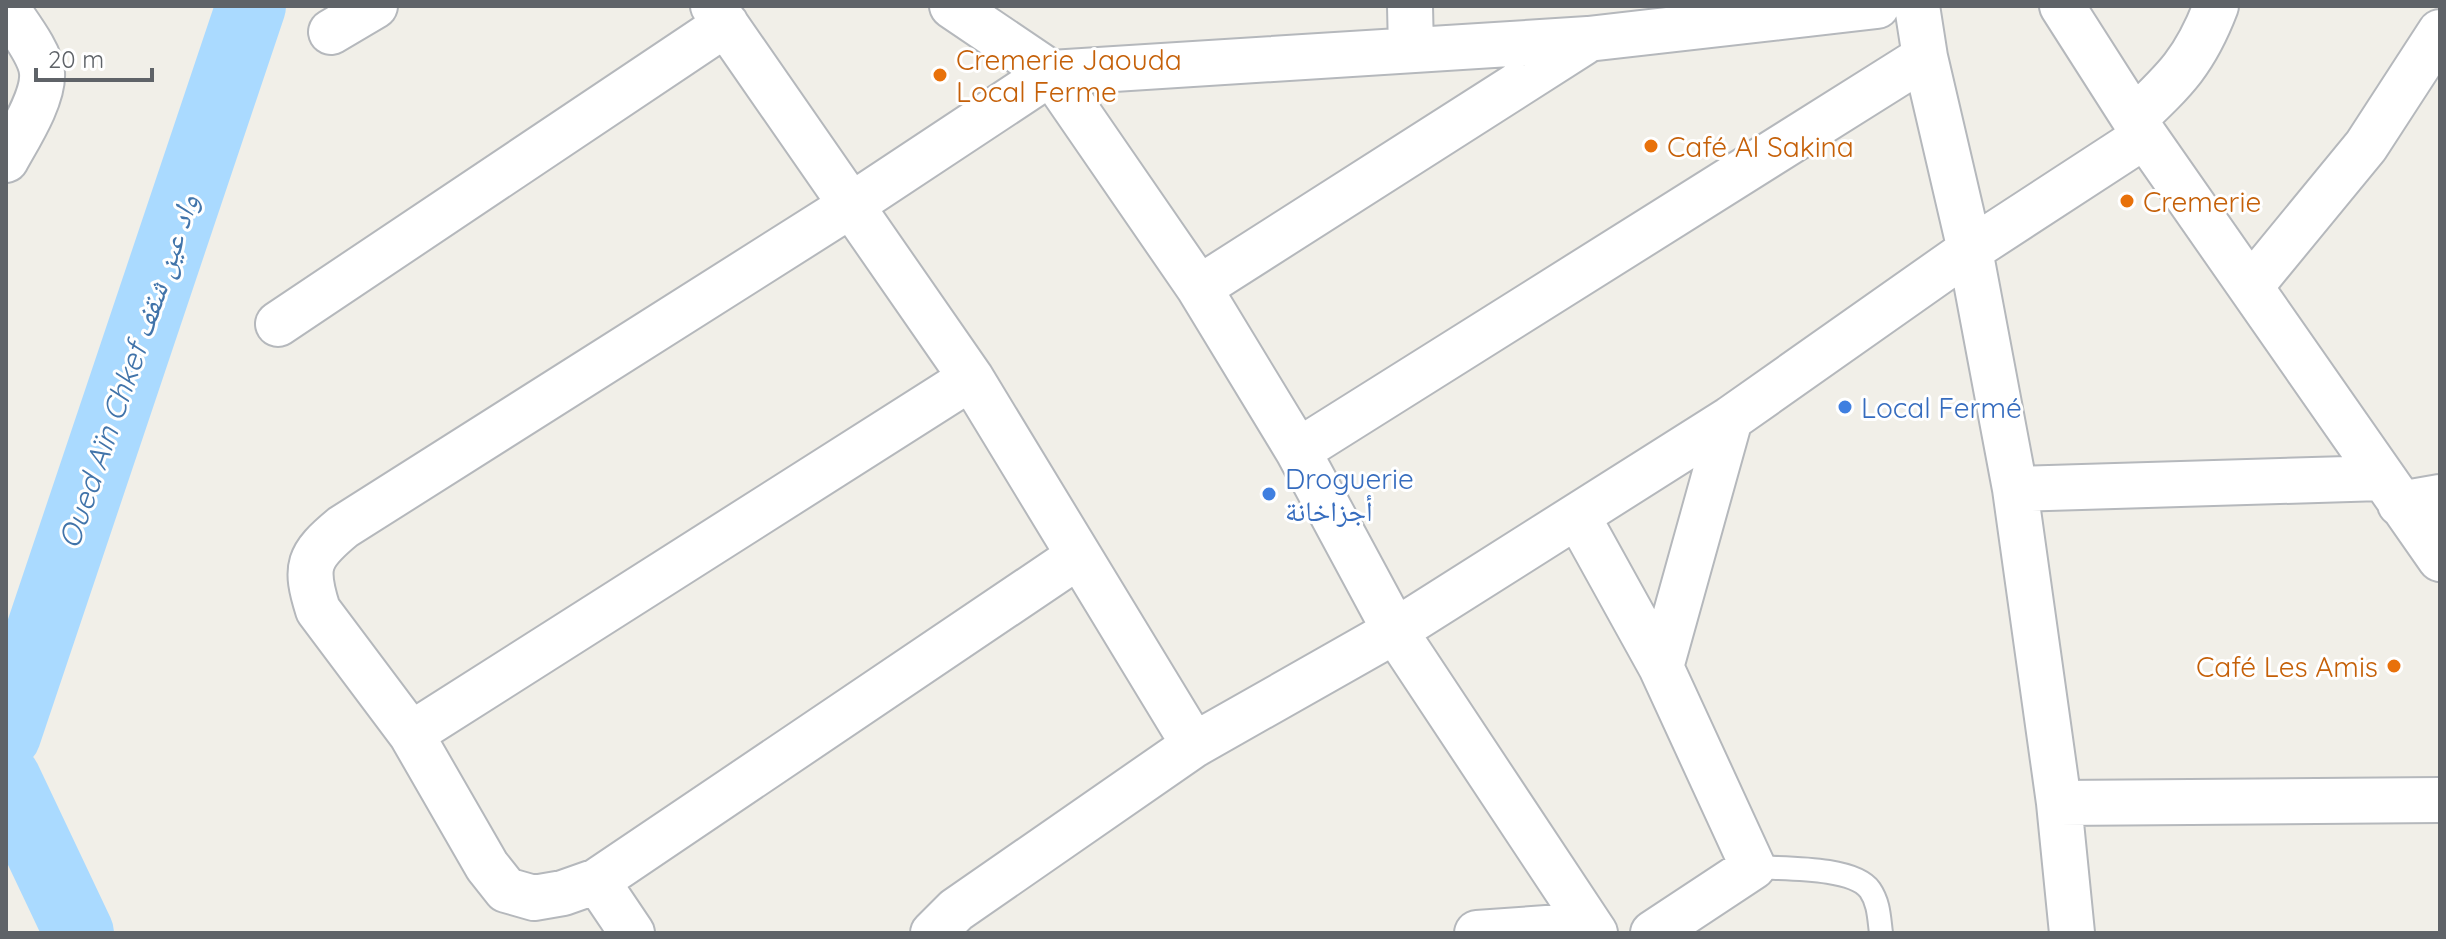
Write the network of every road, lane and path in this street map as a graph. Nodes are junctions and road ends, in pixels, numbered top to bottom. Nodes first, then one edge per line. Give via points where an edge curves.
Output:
1 (375, 6) edge
2 (952, 6) edge
3 (1410, 6) edge
4 (1877, 6) edge
5 (1917, 6) edge
6 (2062, 6) edge
7 (2216, 6) edge
8 (6, 7) edge
9 (719, 15) edge
10 (331, 32) dead end
11 (2440, 32) edge
12 (1588, 39) junction
13 (1411, 50) junction
14 (1925, 57) junction
15 (1051, 73) junction
16 (2139, 128) junction
17 (6, 160) edge
18 (853, 204) junction
19 (1970, 250) junction
20 (2251, 286) junction
21 (1199, 288) junction
22 (278, 324) dead end
23 (971, 378) junction
24 (1730, 419) junction
25 (1298, 451) junction
26 (2015, 489) junction
27 (2407, 493) edge
28 (1578, 517) junction
29 (1077, 557) junction
30 (2440, 559) edge
31 (1395, 631) junction
32 (1661, 667) junction
33 (411, 734) junction
34 (1194, 745) junction
35 (2440, 800) edge
36 (2059, 803) junction
37 (1753, 867) junction
38 (597, 881) junction
39 (1592, 929) edge
40 (632, 933) edge
41 (933, 933) edge
42 (1477, 933) edge
43 (1653, 933) edge
44 (1881, 933) edge
45 (2072, 933) edge

1 - 10 street
2 - 15 street
3 - 13 street
4 - 12 street
5 - 14 street
6 - 16 street
7 - 16 street via 2199,48
8 - 17 street via 42,72 37,98
9 - 18 street
9 - 22 street
11 - 20 street via 2366,146
12 - 13 street
12 - 21 street
13 - 15 street
14 - 19 street
14 - 25 street
15 - 18 street
15 - 21 street
16 - 19 street
16 - 20 street
18 - 23 street
18 - 33 street via 318,547 310,567 318,610
19 - 24 street
19 - 26 street
20 - 27 street
21 - 25 street
23 - 29 street
23 - 33 street
24 - 28 street
24 - 32 street
25 - 31 street
26 - 27 street
26 - 36 street
27 - 30 street
28 - 31 street
28 - 32 street
29 - 34 street
29 - 38 street
31 - 34 street
31 - 39 street
32 - 37 street
33 - 38 street via 506,890 534,898
34 - 41 street via 956,910
35 - 36 street
36 - 45 street
37 - 43 street
37 - 44 lane via 1828,872 1867,886 1877,903
38 - 40 street
39 - 42 street

